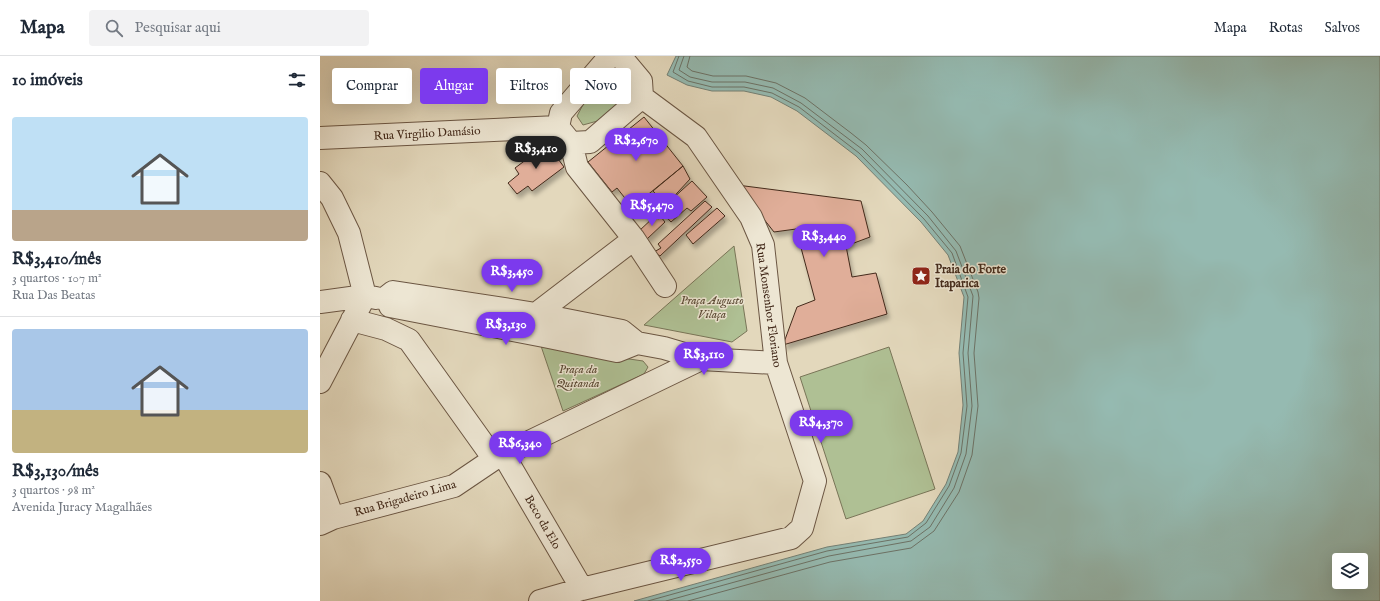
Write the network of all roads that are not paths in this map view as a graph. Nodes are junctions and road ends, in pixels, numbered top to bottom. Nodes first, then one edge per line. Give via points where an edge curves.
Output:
1 (610, 56) edge
2 (620, 56) edge
3 (642, 97) junction
4 (565, 135) junction
5 (320, 138) edge
6 (320, 183) edge
7 (634, 239) junction
8 (665, 286) dead end
9 (374, 298) junction
10 (320, 302) edge
11 (352, 320) junction
12 (542, 322) junction
13 (701, 359) junction
14 (776, 363) junction
15 (320, 382) edge
16 (499, 456) junction
17 (320, 483) edge
18 (327, 521) edge
19 (582, 589) junction
20 (540, 601) edge

1 - 4 street via 561,114
2 - 3 street via 641,81
3 - 4 street, Rua Virgilio Damásio via 590,142
3 - 14 street, Rua Monsenhor Floriano via 696,138 751,217 763,246
4 - 5 street, Rua Virgilio Damásio
4 - 7 street via 577,167
6 - 9 street via 332,198 349,233
7 - 8 street
7 - 12 street
9 - 10 street
9 - 11 street
9 - 12 street via 393,292
11 - 15 street
11 - 16 street, Beco da Elo via 386,329 409,340
12 - 13 street via 622,331 637,343
13 - 14 street
13 - 16 street, Rua Brigadeiro Lima
14 - 19 street, Rua Monsenhor Floriano via 815,481 802,528 791,538
16 - 18 street, Rua Brigadeiro Lima via 454,486
16 - 19 street, Beco da Elo
17 - 18 street
19 - 20 street

